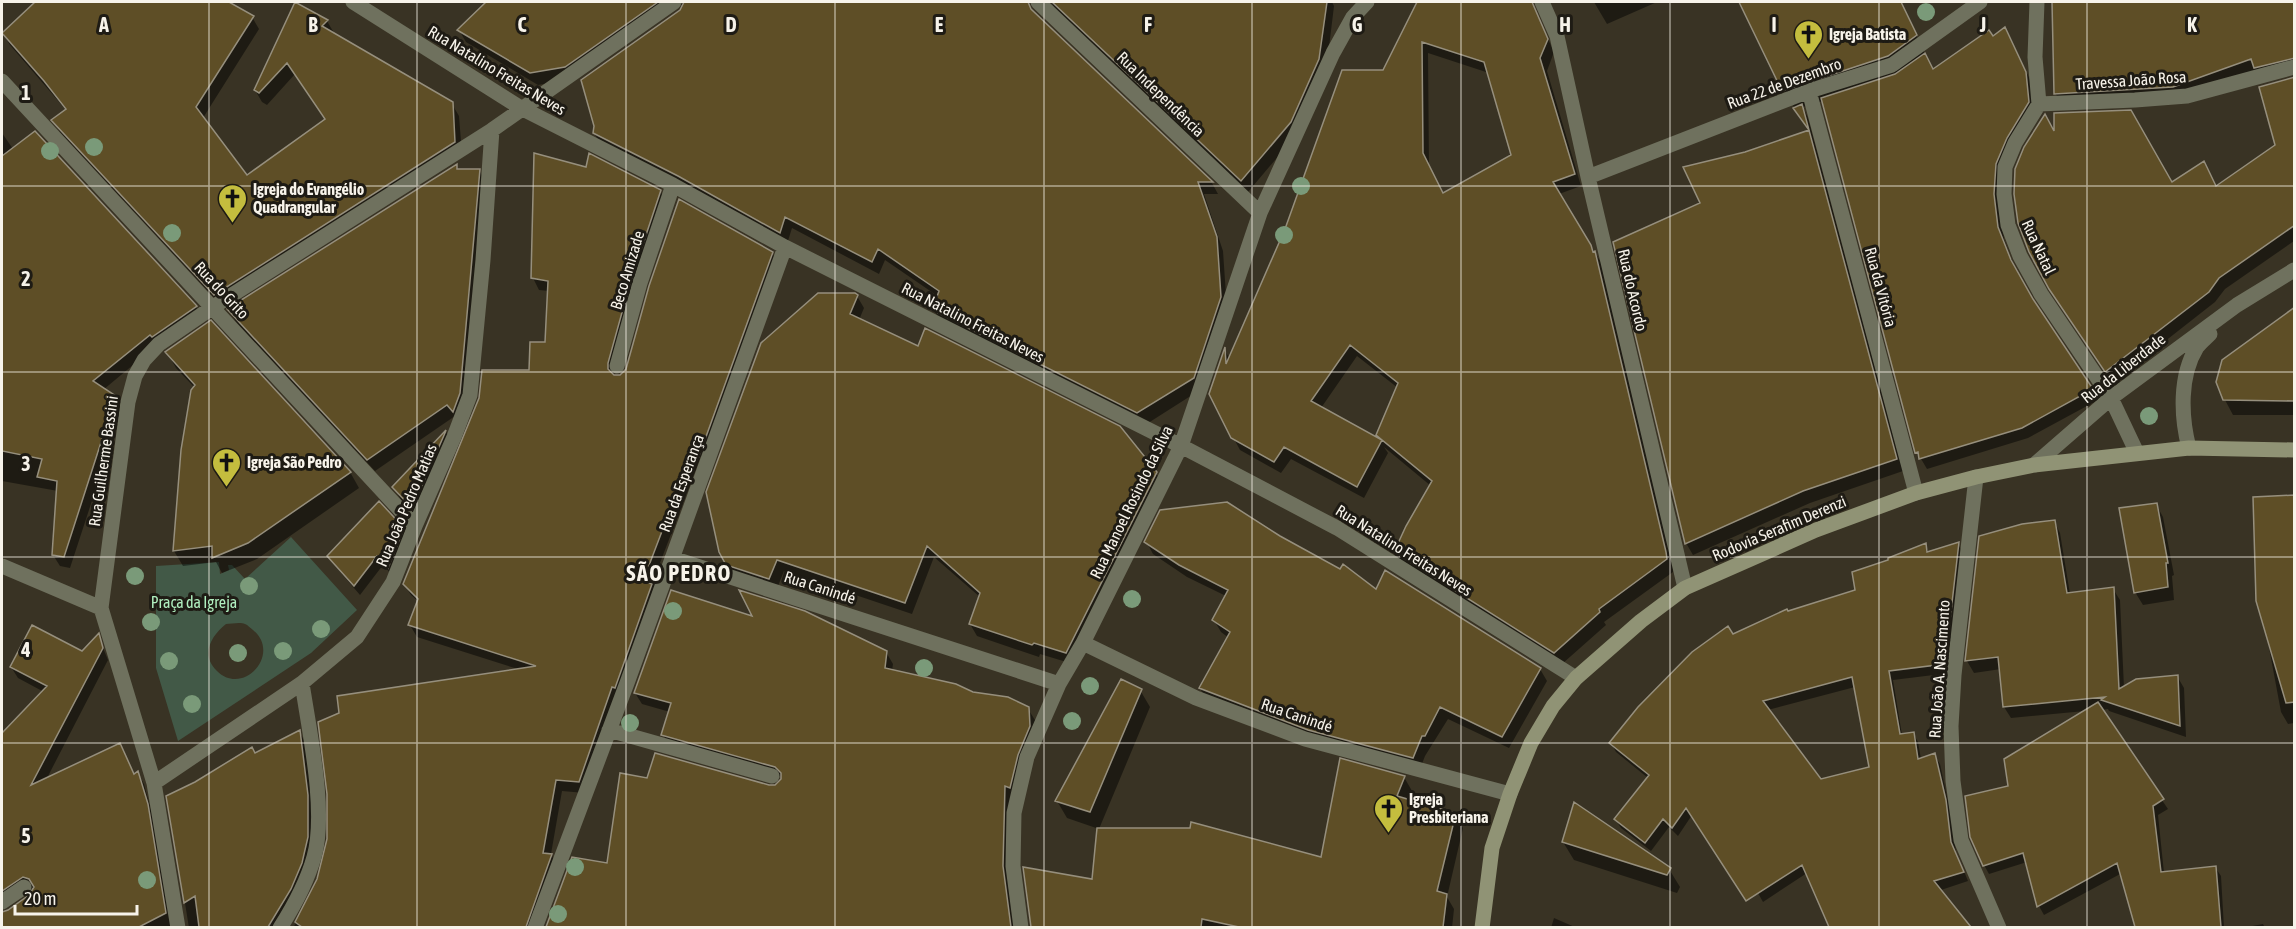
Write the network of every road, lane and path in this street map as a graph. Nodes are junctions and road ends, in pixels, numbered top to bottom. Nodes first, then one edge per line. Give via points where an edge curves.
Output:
1 (352, 2) edge
2 (674, 2) edge
3 (1038, 2) edge
4 (1367, 2) edge
5 (1542, 2) edge
6 (1980, 2) edge
7 (2037, 2) edge
8 (2295, 67) edge
9 (2, 81) edge
10 (1809, 91) junction
11 (2039, 104) junction
12 (521, 108) junction
13 (492, 130) junction
14 (1588, 177) junction
15 (673, 185) junction
16 (1260, 213) junction
17 (785, 247) junction
18 (2295, 270) edge
19 (2237, 305) junction
20 (213, 307) junction
21 (617, 366) dead end
22 (2111, 398) junction
23 (1181, 446) junction
24 (2189, 448) junction
25 (2295, 450) edge
26 (2137, 453) junction
27 (2034, 465) junction
28 (1976, 477) junction
29 (1916, 493) junction
30 (415, 526) junction
31 (672, 558) junction
32 (2, 566) edge
33 (1685, 588) junction
34 (101, 608) junction
35 (1083, 643) junction
36 (1576, 678) junction
37 (302, 683) junction
38 (1059, 684) junction
39 (609, 730) junction
40 (772, 776) dead end
41 (154, 783) junction
42 (1510, 794) junction
43 (24, 887) dead end
44 (2, 902) edge
45 (178, 927) edge
46 (280, 927) edge
47 (535, 927) edge
48 (1021, 927) edge
49 (1482, 927) edge
50 (1999, 927) edge

1 - 12 street, Rua Natalino Freitas Neves
2 - 12 street
3 - 16 street, Rua Independência
4 - 16 street, Rua Manoel Rosindo da Silva via 1353,17 1333,53
5 - 14 street, Rua do Acordo via 1557,36
6 - 10 street, Rua 22 de Dezembro via 1892,65
7 - 11 street via 2035,57
8 - 11 street, Travessa João Rosa via 2187,96
9 - 20 street, Rua do Grito
10 - 14 street, Rua 22 de Dezembro
10 - 29 street, Rua da Vitória
11 - 22 street, Rua Natal via 2005,167 2008,225 2041,294
12 - 13 street, Rua Guilherme Bassini
12 - 15 street, Rua Natalino Freitas Neves
13 - 20 street, Rua Guilherme Bassini
13 - 30 street, Rua João Pedro Matias via 470,395
14 - 33 street, Rua do Acordo
15 - 17 street, Rua Natalino Freitas Neves
15 - 21 street, Beco Amizade
16 - 23 street, Rua Manoel Rosindo da Silva
17 - 23 street, Rua Natalino Freitas Neves
17 - 31 street, Rua da Esperança
18 - 19 street, Rua da Liberdade
19 - 22 street, Rua da Liberdade
19 - 24 street, Rua da Liberdade via 2197,348 2187,373 2183,396
20 - 30 street, Rua do Grito
20 - 34 street, Rua Guilherme Bassini via 159,344 135,376 128,402
22 - 26 street, Rua Natal
22 - 27 street, Rua da Liberdade
23 - 35 street, Rua Manoel Rosindo da Silva
23 - 36 street, Rua Natalino Freitas Neves via 1337,528
24 - 25 main road, Rodovia Serafim Derenzi
24 - 26 main road, Rodovia Serafim Derenzi
26 - 27 main road, Rodovia Serafim Derenzi
27 - 28 main road, Rodovia Serafim Derenzi
28 - 29 main road, Rodovia Serafim Derenzi
28 - 50 street, Rua João A. Nascimento via 1954,675 1953,781 1961,840
29 - 33 main road, Rodovia Serafim Derenzi via 1816,530
30 - 37 street, Rua João Pedro Matias via 393,582 357,637
31 - 38 street, Rua Canindé
31 - 39 street, Rua da Esperança
32 - 34 street
33 - 36 main road, Rodovia Serafim Derenzi
34 - 41 street, Rua Guilherme Bassini
35 - 38 street, Rua Manoel Rosindo da Silva
35 - 42 street, Rua Canindé via 1196,698 1305,739
36 - 42 main road, Rodovia Serafim Derenzi via 1553,706
37 - 41 street, Rua João Pedro Matias
37 - 46 street via 315,772 318,835 300,894
38 - 48 street, Rua Manoel Rosindo da Silva via 1027,757 1014,813 1014,866
39 - 40 street
39 - 47 street, Rua da Esperança
41 - 45 street, Rua Guilherme Bassini
42 - 49 main road, Rodovia Serafim Derenzi via 1492,848
43 - 44 street

